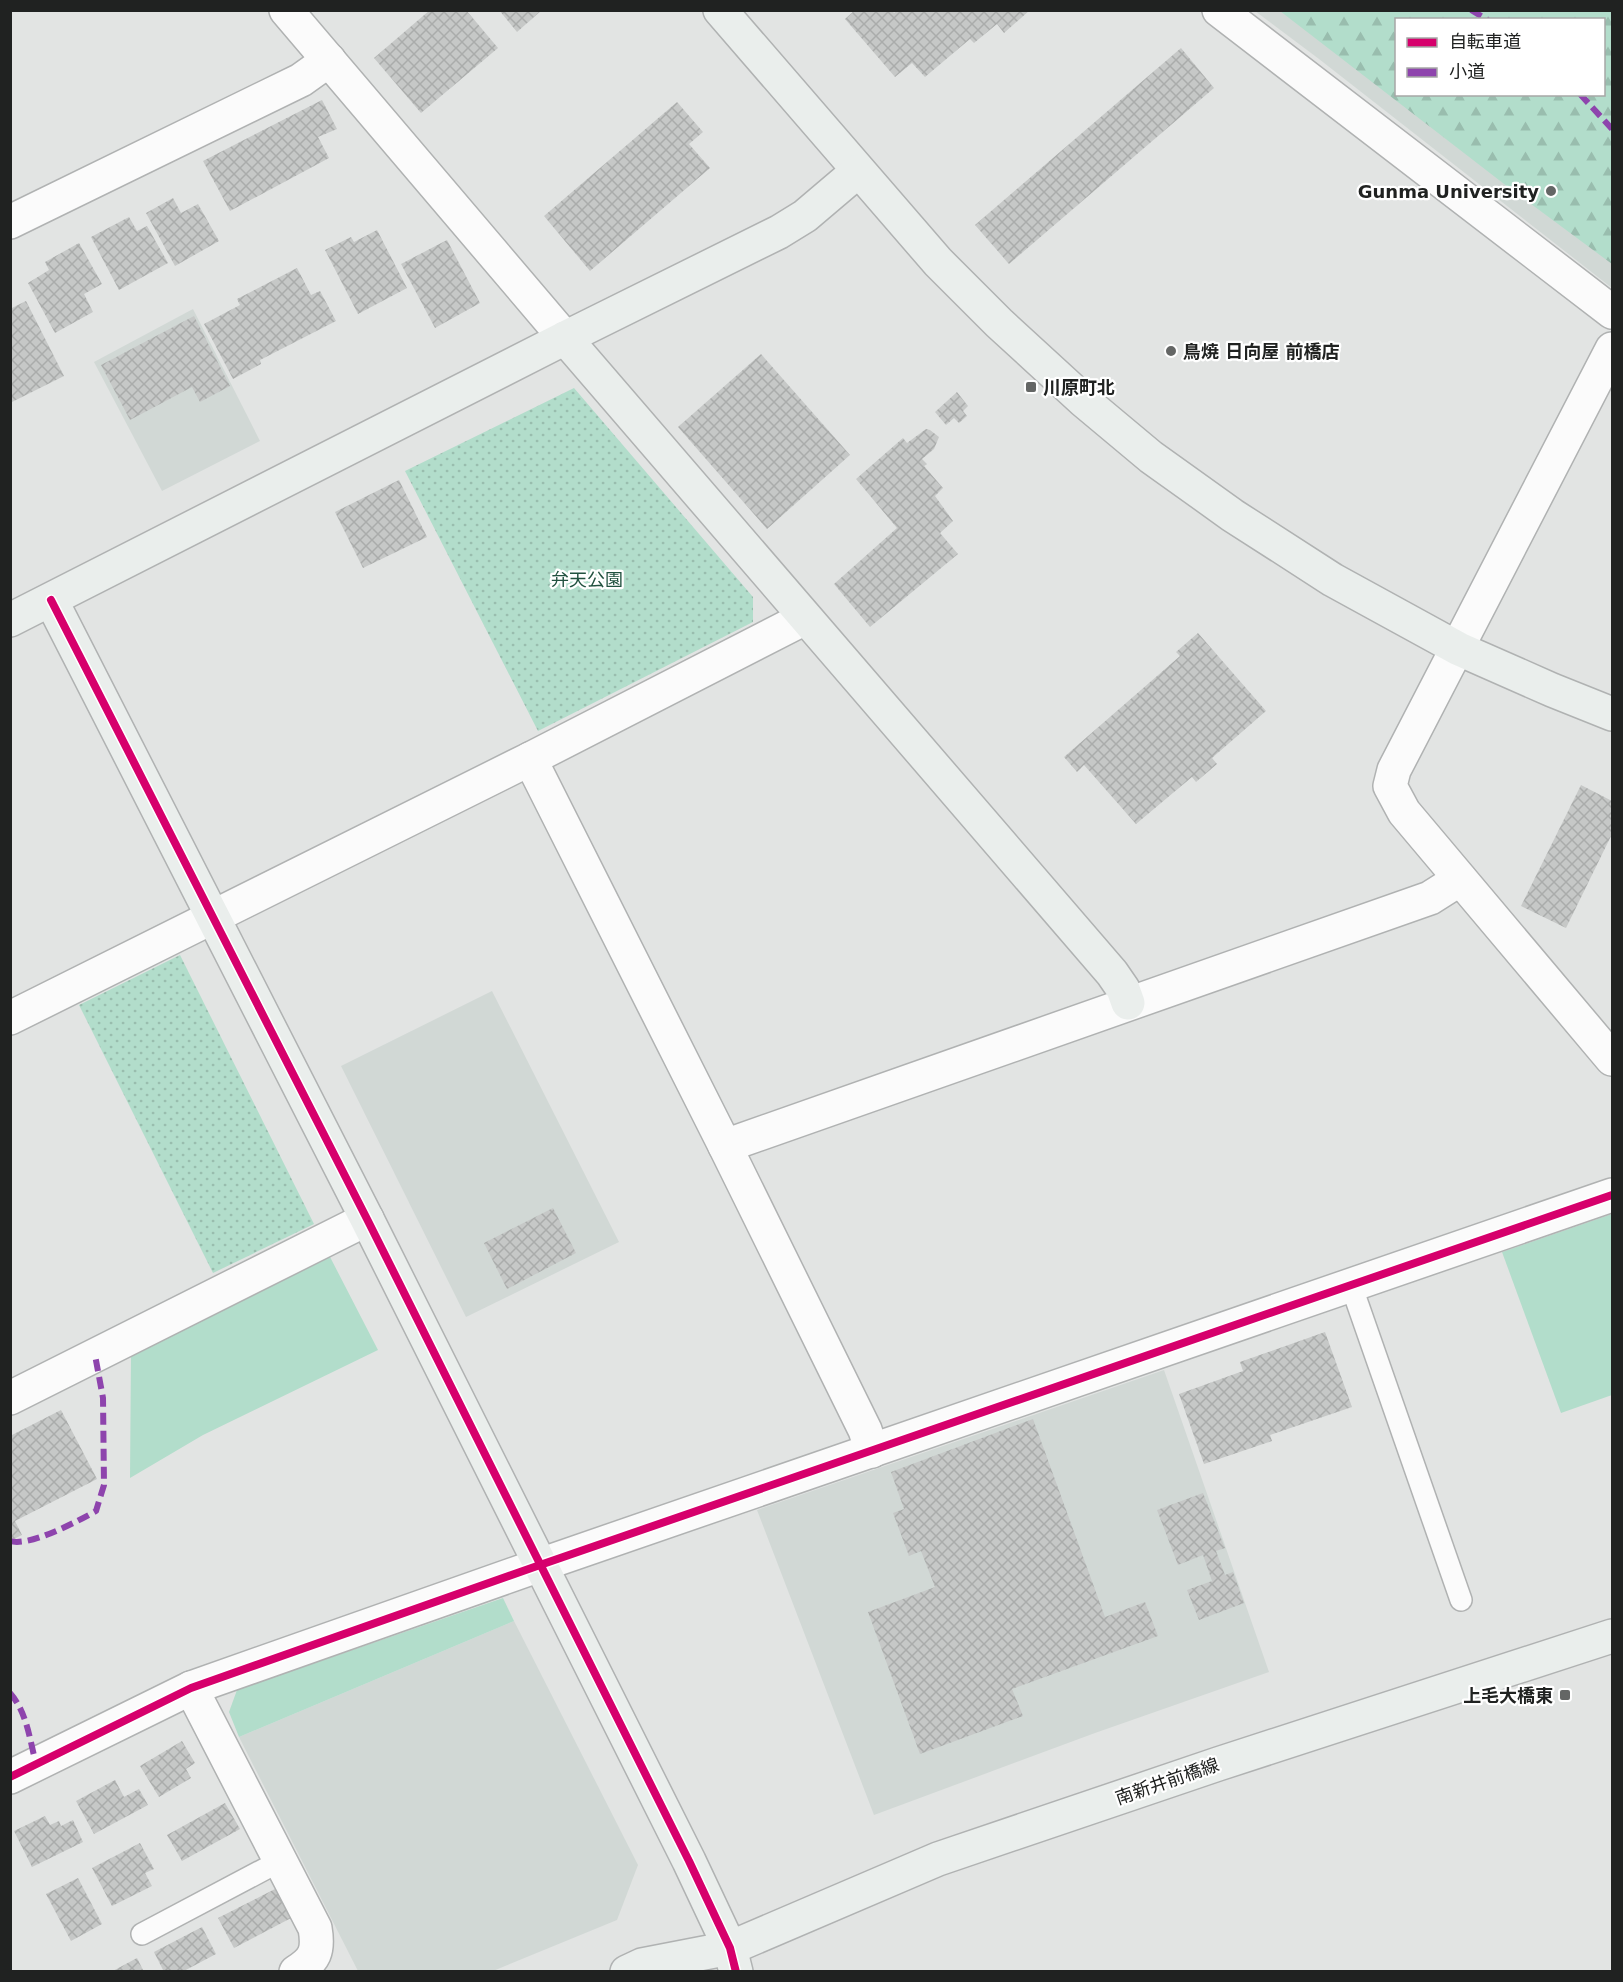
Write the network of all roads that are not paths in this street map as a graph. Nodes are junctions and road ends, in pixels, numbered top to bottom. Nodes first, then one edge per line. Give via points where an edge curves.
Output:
1 (286, 10) edge
2 (720, 10) edge
3 (1219, 10) edge
4 (329, 60) junction
5 (858, 171) junction
6 (10, 222) edge
7 (1612, 312) edge
8 (565, 338) junction
9 (1612, 349) edge
10 (51, 600) junction
11 (806, 618) junction
12 (10, 620) edge
13 (1459, 649) junction
14 (1612, 714) edge
15 (530, 759) junction
16 (1460, 879) junction
17 (212, 917) junction
18 (1128, 1003) junction
19 (10, 1018) edge
20 (1612, 1059) edge
21 (725, 1146) junction
22 (1612, 1195) edge
23 (367, 1219) junction
24 (1351, 1285) junction
25 (10, 1398) edge
26 (872, 1451) junction
27 (540, 1566) junction
28 (1461, 1600) dead end
29 (1612, 1636) edge
30 (191, 1689) junction
31 (10, 1777) edge
32 (280, 1861) junction
33 (142, 1934) dead end
34 (733, 1960) edge
35 (296, 1971) edge
36 (627, 1971) edge
37 (703, 1971) edge

1 - 4 street
2 - 5 street
3 - 7 street
4 - 6 street via 301,80
4 - 8 street
5 - 8 street via 805,216 779,232
5 - 13 street via 938,262 999,323 1151,457 1333,580
8 - 10 street
8 - 11 street
9 - 13 street
10 - 12 street
10 - 17 street
11 - 15 street
11 - 18 street via 1112,973
13 - 14 street
13 - 16 street via 1394,770 1390,786 1404,812
15 - 17 street
15 - 21 street
16 - 18 street via 1430,898
16 - 20 street
17 - 19 street
17 - 23 street
18 - 21 street
21 - 26 street
22 - 24 street
23 - 25 street
23 - 27 street
24 - 26 street
24 - 28 lane
26 - 27 street
27 - 30 street
27 - 34 street via 689,1861
29 - 34 street, 南新井前橋線 via 938,1859
30 - 31 street
30 - 32 street
32 - 33 lane
32 - 35 street via 315,1928 318,1942 312,1960
34 - 36 street, 南新井前橋線 via 642,1965
34 - 37 street, 南新井前橋線

